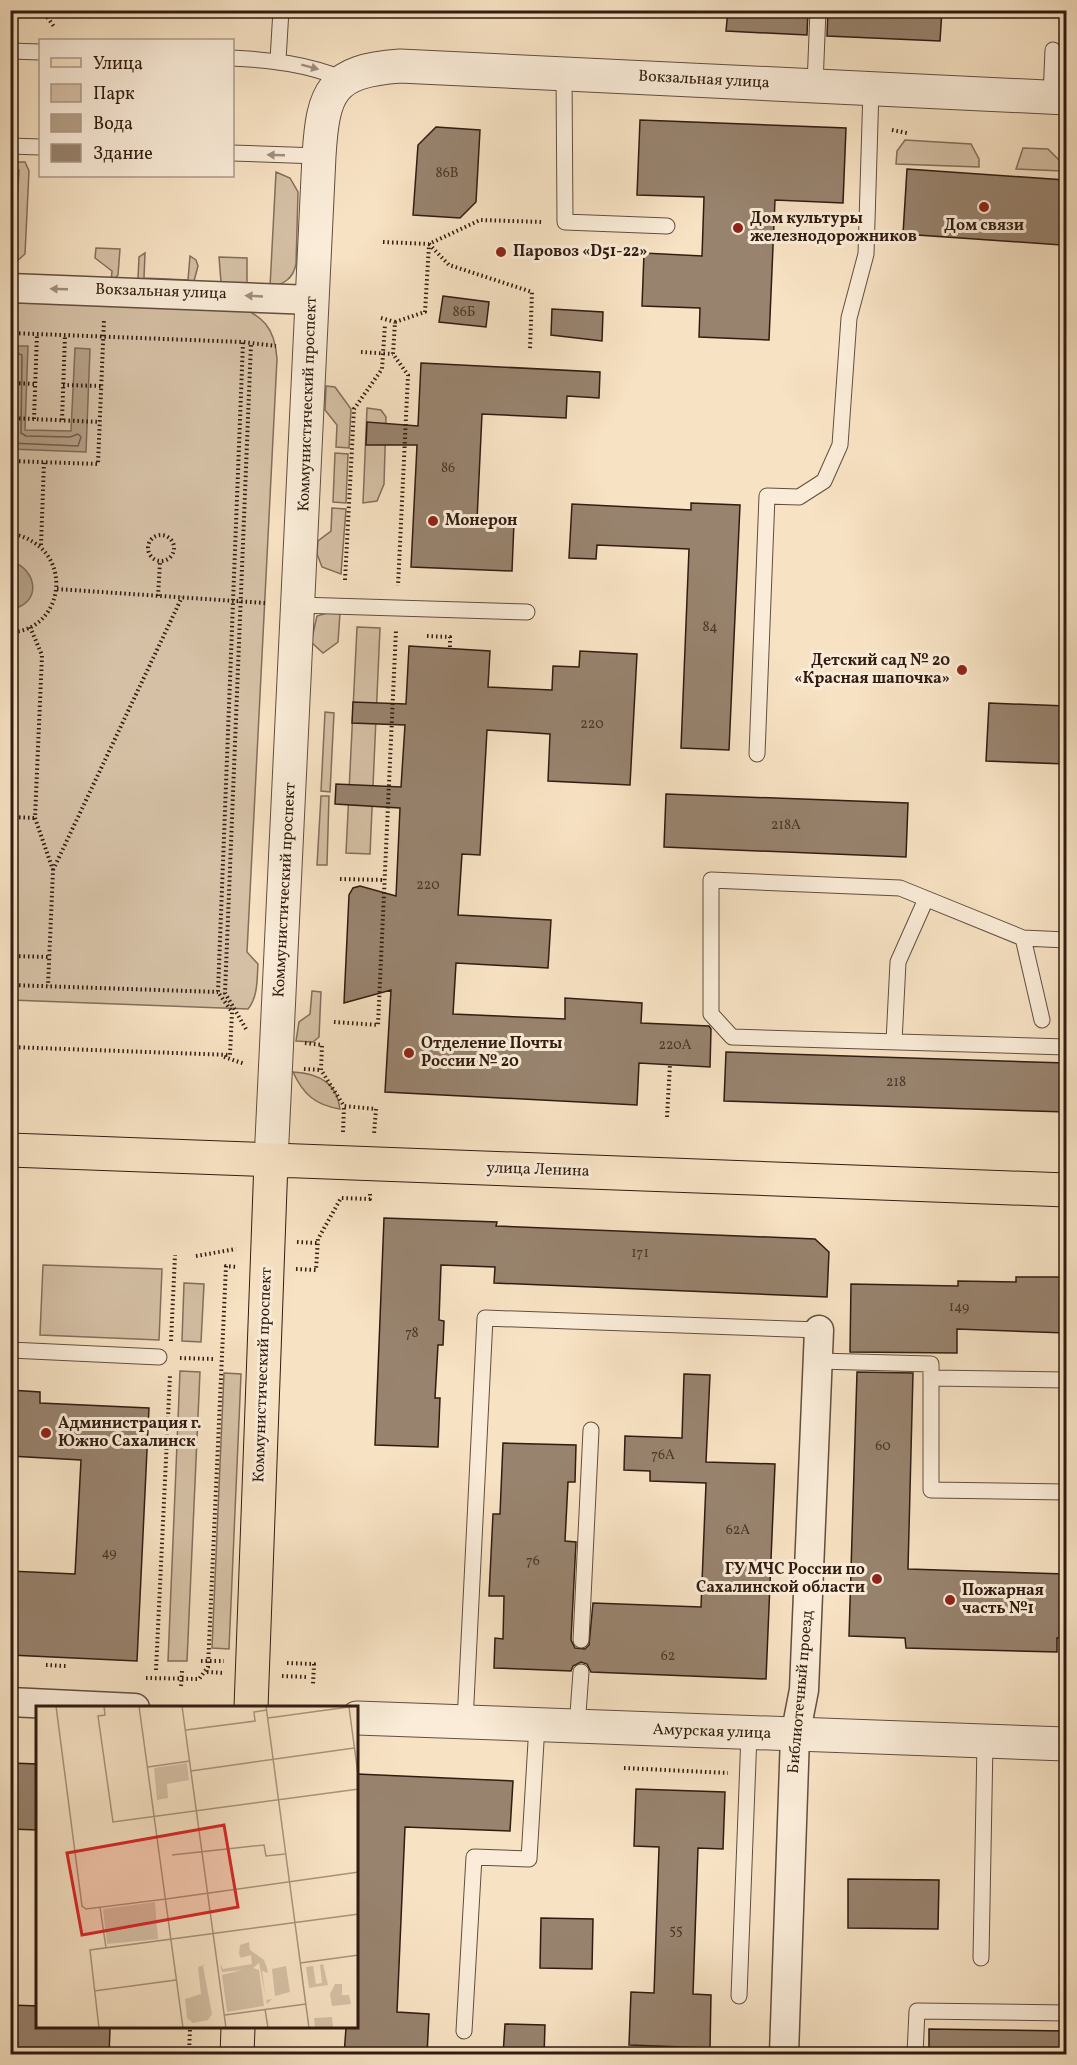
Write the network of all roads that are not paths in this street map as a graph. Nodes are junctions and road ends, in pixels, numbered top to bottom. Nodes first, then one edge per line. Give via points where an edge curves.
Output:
1 (281, 10) edge
2 (818, 10) edge
3 (1053, 50) dead end
4 (10, 51) edge
5 (39, 52) edge
6 (234, 58) edge
7 (278, 60) junction
8 (564, 73) junction
9 (344, 79) junction
10 (815, 85) junction
11 (872, 89) junction
12 (1059, 98) edge
13 (10, 146) edge
14 (39, 147) edge
15 (234, 153) edge
16 (319, 156) junction
17 (667, 226) dead end
18 (10, 288) edge
19 (312, 300) junction
20 (299, 605) junction
21 (527, 612) dead end
22 (758, 754) dead end
23 (926, 899) junction
24 (1023, 938) junction
25 (1066, 940) edge
26 (1042, 1020) dead end
27 (894, 1042) junction
28 (1066, 1047) edge
29 (10, 1150) edge
30 (271, 1161) junction
31 (1066, 1190) edge
32 (819, 1330) joint
33 (10, 1350) edge
34 (165, 1357) road end
35 (818, 1361) junction
36 (932, 1378) junction
37 (1066, 1380) edge
38 (591, 1430) dead end
39 (1066, 1492) edge
40 (581, 1640) dead end
41 (580, 1672) dead end
42 (10, 1702) edge
43 (93, 1706) edge
44 (251, 1706) edge
45 (358, 1718) edge
46 (465, 1722) junction
47 (537, 1725) junction
48 (578, 1727) junction
49 (749, 1734) junction
50 (795, 1736) junction
51 (985, 1743) junction
52 (1066, 1744) edge
53 (981, 1958) dead end
54 (739, 1996) dead end
55 (1066, 2013) edge
56 (238, 2029) edge
57 (464, 2031) dead end
58 (237, 2055) edge
59 (784, 2055) edge
60 (915, 2055) edge

1 - 7 lane
2 - 10 lane
3 - 12 lane
4 - 5 lane
6 - 7 lane
7 -> 9 lane via 312,66
8 - 9 street, Вокзальная улица via 400,66 370,68
8 - 10 street, Вокзальная улица
8 - 17 lane via 565,222
9 - 16 street, Коммунистический проспект via 330,95 321,115
10 - 11 street, Вокзальная улица
11 - 12 street, Вокзальная улица
11 - 22 lane via 866,254 849,318 840,445 824,481 800,497 768,496
13 - 14 lane
16 -> 15 lane
16 - 19 street, Коммунистический проспект
19 -> 18 street, Вокзальная улица
19 - 20 street, Коммунистический проспект
20 - 21 lane
20 - 30 street, Коммунистический проспект
23 - 24 lane
23 - 27 lane via 898,962
23 - 27 lane via 900,888 711,880 711,1014 732,1037
24 - 25 lane
24 - 26 lane
27 - 28 lane
29 - 30 main road, улица Ленина
30 - 31 main road, улица Ленина
30 - 44 main road, Коммунистический проспект
32 - 35 street, Библиотечный проезд
32 - 46 lane via 484,1317
33 - 34 lane
35 - 36 lane via 932,1364
35 - 50 street, Библиотечный проезд via 804,1690
36 - 37 lane
36 - 39 lane via 931,1490
38 - 40 lane
41 - 48 lane
42 - 43 street
45 - 46 street, Амурская улица
46 - 47 street, Амурская улица
47 - 48 street, Амурская улица
47 - 57 lane via 529,1859 474,1857
48 - 49 street, Амурская улица
49 - 50 street, Амурская улица
49 - 54 lane
50 - 51 street, Амурская улица
50 - 59 street, Библиотечный проезд
51 - 52 street, Амурская улица
51 - 53 lane
55 - 60 lane via 917,2011
56 - 58 main road

